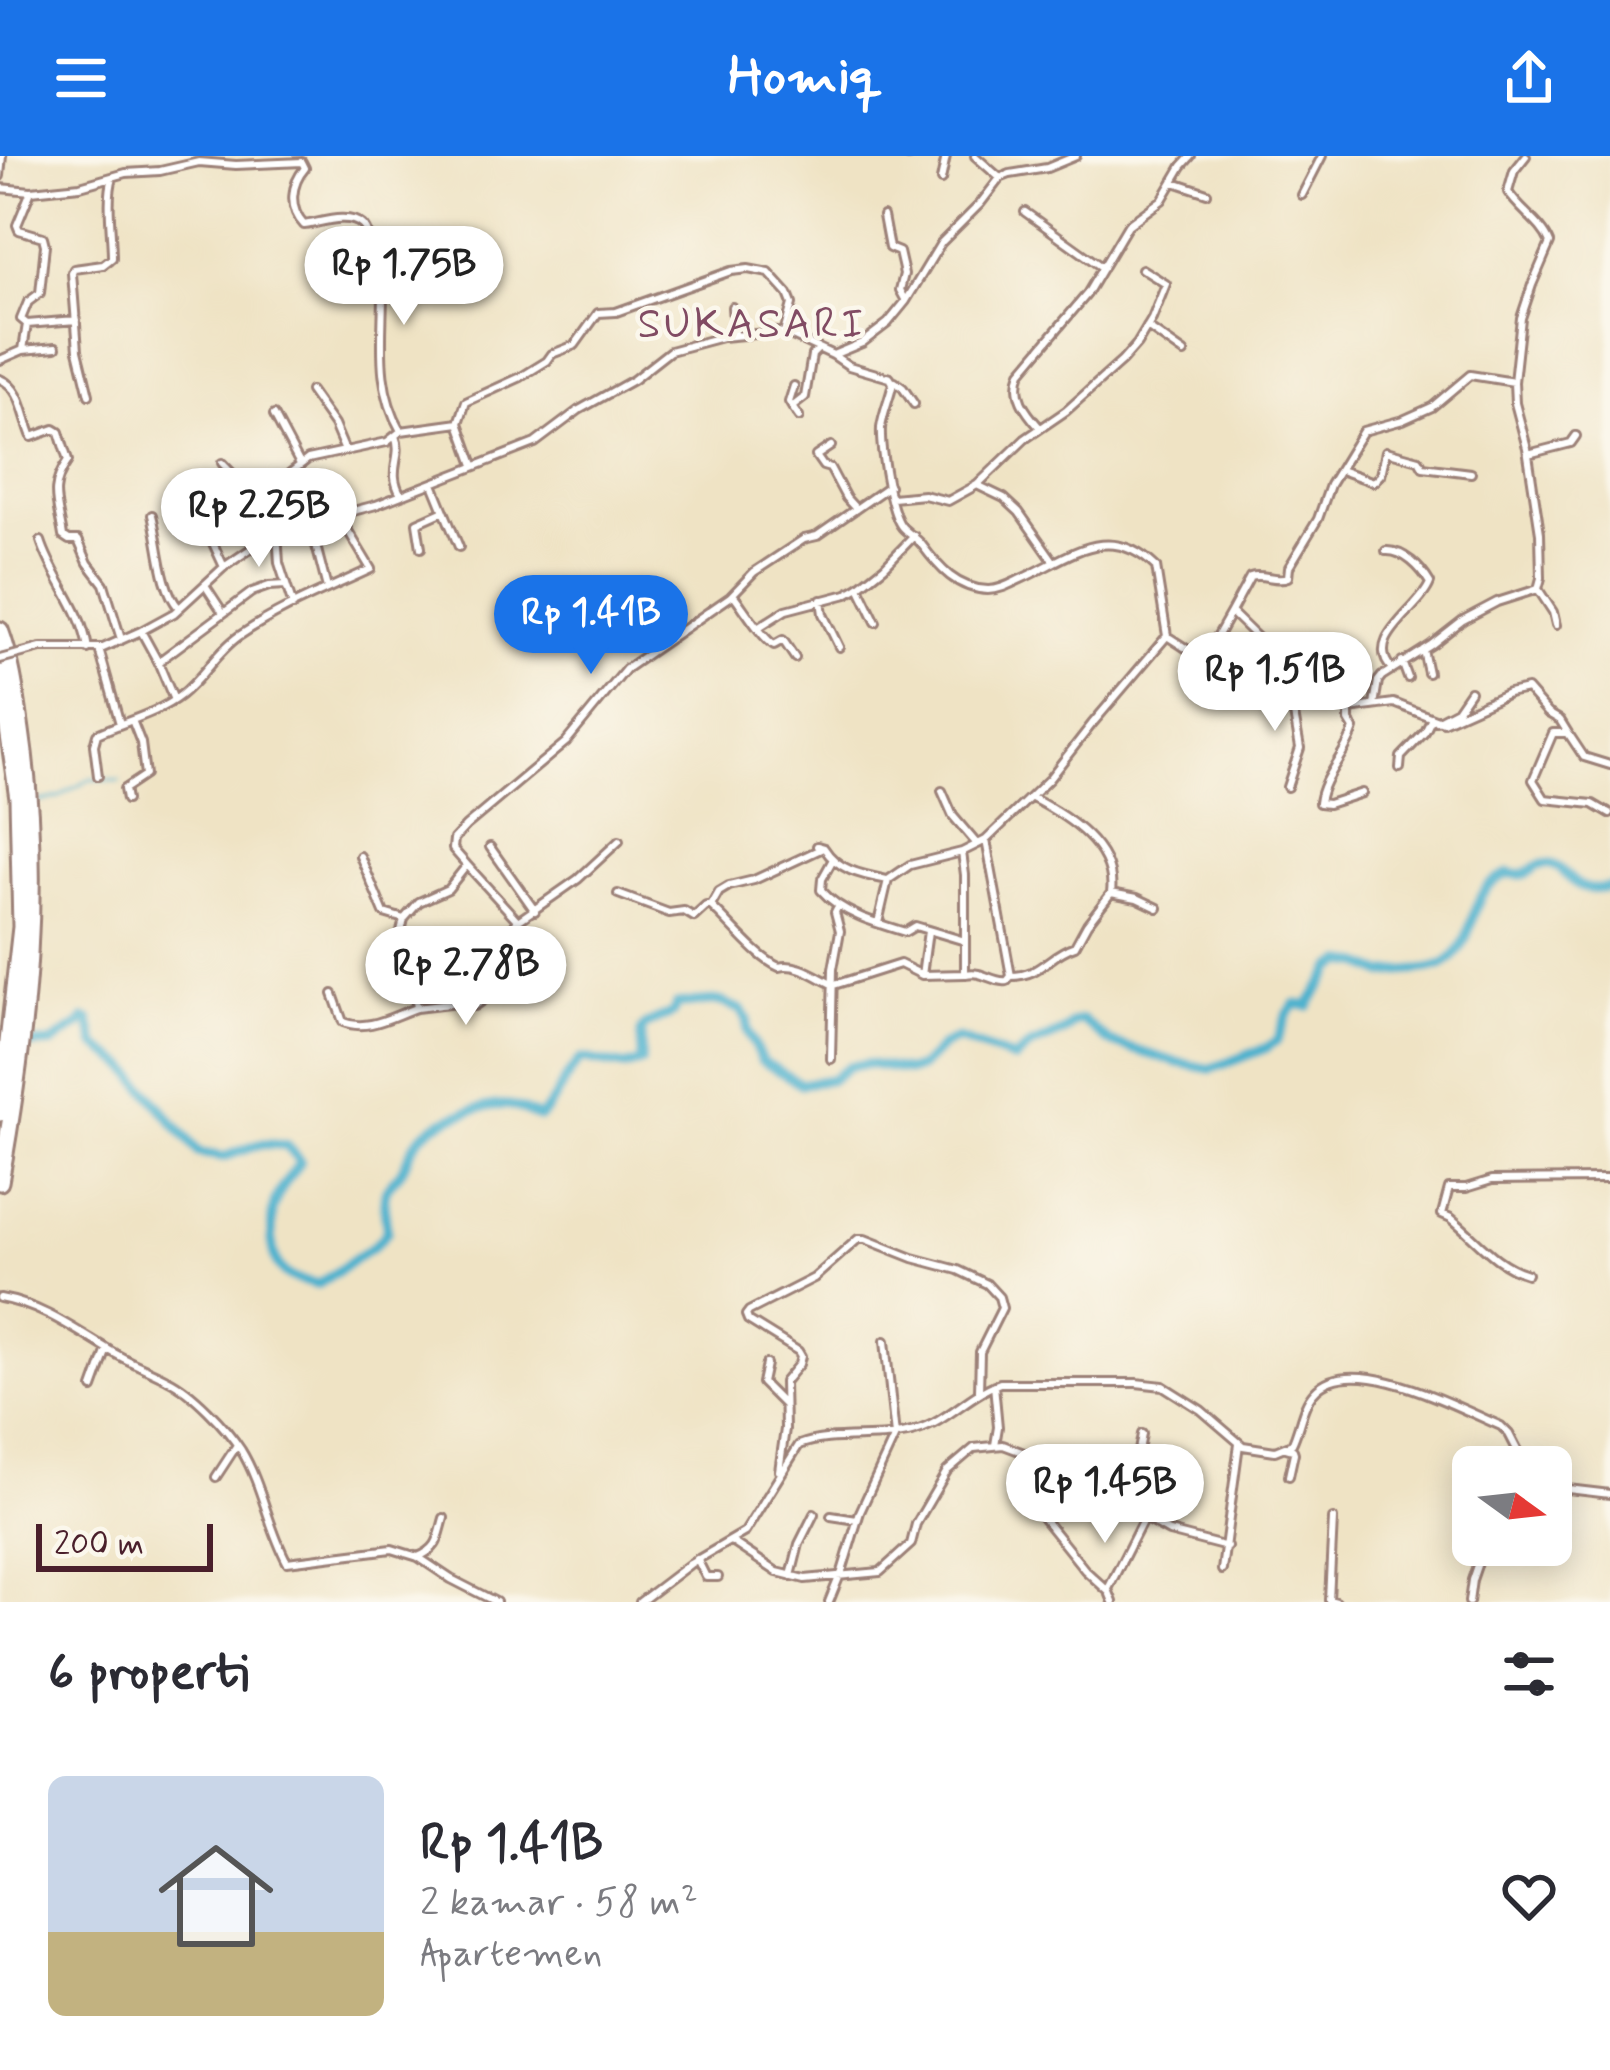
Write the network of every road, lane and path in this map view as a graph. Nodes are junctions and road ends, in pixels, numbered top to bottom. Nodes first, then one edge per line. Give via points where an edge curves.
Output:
1 (2, 156) edge
2 (946, 156) edge
3 (975, 156) edge
4 (1076, 156) edge
5 (1192, 156) edge
6 (1322, 156) edge
7 (1526, 156) edge
8 (0, 176) edge
9 (113, 177) junction
10 (1000, 178) junction
11 (941, 180) dead end
12 (1174, 182) junction
13 (0, 188) edge
14 (31, 191) junction
15 (1207, 193) dead end
16 (1302, 195) dead end
17 (1025, 212) dead end
18 (883, 217) dead end
19 (1103, 268) junction
20 (1142, 269) dead end
21 (906, 301) junction
22 (732, 307) dead end
23 (76, 320) junction
24 (28, 324) junction
25 (1147, 327) junction
26 (784, 332) junction
27 (734, 335) junction
28 (56, 347) dead end
29 (818, 349) junction
30 (23, 350) junction
31 (1184, 352) dead end
32 (833, 355) junction
33 (0, 360) edge
34 (0, 379) edge
35 (891, 380) junction
36 (1514, 382) junction
37 (794, 386) dead end
38 (310, 391) dead end
39 (89, 394) dead end
40 (914, 404) dead end
41 (792, 407) junction
42 (274, 415) dead end
43 (799, 417) dead end
44 (459, 423) junction
45 (1040, 428) junction
46 (398, 433) junction
47 (1576, 436) dead end
48 (831, 446) dead end
49 (345, 451) junction
50 (1528, 454) junction
51 (222, 464) dead end
52 (300, 464) junction
53 (474, 465) junction
54 (1342, 470) junction
55 (1471, 473) dead end
56 (434, 484) junction
57 (976, 485) junction
58 (889, 486) junction
59 (401, 495) junction
60 (892, 498) junction
61 (315, 500) dead end
62 (199, 505) dead end
63 (856, 509) junction
64 (269, 511) junction
65 (444, 511) junction
66 (338, 514) junction
67 (152, 515) dead end
68 (325, 518) junction
69 (313, 522) junction
70 (277, 531) junction
71 (914, 536) junction
72 (41, 541) dead end
73 (459, 547) dead end
74 (421, 548) dead end
75 (1386, 551) dead end
76 (1054, 562) junction
77 (224, 567) junction
78 (206, 585) junction
79 (285, 585) junction
80 (859, 587) junction
81 (327, 589) junction
82 (1538, 590) junction
83 (733, 594) junction
84 (821, 599) junction
85 (292, 606) junction
86 (179, 608) junction
87 (223, 611) junction
88 (1231, 612) junction
89 (876, 622) dead end
90 (1556, 626) dead end
91 (759, 627) junction
92 (0, 631) edge
93 (141, 631) junction
94 (1167, 635) junction
95 (121, 639) junction
96 (838, 647) dead end
97 (88, 649) junction
98 (99, 649) junction
99 (1423, 650) junction
100 (1273, 652) junction
101 (0, 658) edge
102 (794, 658) dead end
103 (1204, 661) junction
104 (158, 662) junction
105 (1402, 662) junction
106 (1392, 669) junction
107 (0, 673) edge
108 (1428, 673) dead end
109 (1408, 678) dead end
110 (1470, 692) dead end
111 (1297, 696) junction
112 (174, 700) junction
113 (1374, 705) junction
114 (1349, 710) junction
115 (132, 720) junction
116 (1434, 720) junction
117 (120, 724) junction
118 (1568, 733) junction
119 (1610, 765) edge
120 (1400, 768) dead end
121 (98, 776) dead end
122 (1287, 787) dead end
123 (942, 791) dead end
124 (1362, 793) dead end
125 (1032, 798) junction
126 (126, 800) dead end
127 (1610, 814) edge
128 (986, 840) junction
129 (619, 841) dead end
130 (976, 844) junction
131 (490, 847) dead end
132 (962, 853) junction
133 (360, 856) dead end
134 (832, 861) junction
135 (467, 865) junction
136 (888, 880) junction
137 (1111, 893) junction
138 (619, 894) dead end
139 (711, 906) junction
140 (838, 906) junction
141 (1158, 908) dead end
142 (535, 910) junction
143 (404, 919) junction
144 (518, 921) junction
145 (878, 923) junction
146 (928, 930) junction
147 (965, 941) junction
148 (23, 971) junction
149 (922, 975) junction
150 (964, 975) junction
151 (1011, 976) junction
152 (834, 985) junction
153 (334, 994) dead end
154 (416, 1008) junction
155 (830, 1059) dead end
156 (0, 1113) edge
157 (1609, 1178) edge
158 (0, 1182) edge
159 (1527, 1274) dead end
160 (0, 1298) edge
161 (885, 1341) dead end
162 (107, 1349) junction
163 (766, 1364) dead end
164 (994, 1385) junction
165 (93, 1388) dead end
166 (980, 1391) junction
167 (784, 1405) junction
168 (1142, 1434) dead end
169 (895, 1436) junction
170 (237, 1444) junction
171 (1238, 1444) junction
172 (995, 1445) junction
173 (1516, 1446) edge
174 (1286, 1448) junction
175 (1289, 1476) dead end
176 (216, 1477) dead end
177 (779, 1477) junction
178 (1572, 1489) edge
179 (1610, 1494) edge
180 (1091, 1505) dead end
181 (1128, 1512) junction
182 (814, 1514) dead end
183 (831, 1516) dead end
184 (444, 1518) dead end
185 (1144, 1518) junction
186 (1333, 1519) dead end
187 (858, 1520) junction
188 (732, 1542) junction
189 (1227, 1547) junction
190 (418, 1558) junction
191 (698, 1559) junction
192 (1477, 1566) edge
193 (1222, 1570) dead end
194 (841, 1575) junction
195 (791, 1576) junction
196 (718, 1577) dead end
197 (1108, 1590) junction
198 (496, 1602) edge
199 (640, 1602) edge
200 (830, 1602) edge
201 (1113, 1602) edge
202 (1336, 1602) edge
203 (1469, 1602) edge

1 - 8 street
2 - 11 street
3 - 10 street
4 - 10 street
5 - 12 street
6 - 16 street
7 - 36 street via 1508,192 1550,243 1521,318
9 - 14 street
9 - 23 street via 112,258 74,269
9 - 46 street via 199,162 303,162 292,196 300,223 340,219 364,228 383,290 380,370
10 - 21 street via 941,243
12 - 15 street
12 - 19 street via 1128,226
13 - 14 street
14 - 24 street via 17,228 42,236 45,245 40,293 21,319
17 - 19 street
18 - 21 street via 889,248 899,252
19 - 45 street via 1016,384
20 - 25 street via 1166,284
21 - 32 street via 874,335
22 - 27 street
23 - 24 street
23 - 39 street
24 - 30 street
25 - 31 street
25 - 45 street via 1104,380
26 - 27 street
26 - 29 street
26 - 44 street via 792,304 776,279 762,270 730,271 598,314 575,345 466,402
27 - 53 street via 670,351 535,443
28 - 30 street
29 - 32 street
29 - 41 street via 806,397
30 - 33 street
32 - 35 street
34 - 95 street via 16,392 32,437 58,432 68,461 54,493 64,536 80,542 104,584
35 - 40 street
35 - 58 street via 881,428
36 - 50 street
36 - 54 street via 1470,375 1432,407 1363,431
37 - 41 street
38 - 49 street
41 - 43 street
42 - 52 street
44 - 46 street
44 - 53 street
45 - 57 street
46 - 49 street
46 - 59 street via 393,472
47 - 50 street
48 - 63 street via 816,456
49 - 52 street
50 - 82 street via 1540,533
51 - 64 street
52 - 64 street
53 - 56 street
54 - 55 street via 1374,482 1386,451 1423,467
54 - 88 street via 1288,577 1250,577
56 - 59 street
56 - 65 street
57 - 60 street via 948,501
57 - 76 street via 1019,512
58 - 60 street
58 - 63 street
59 - 66 street
60 - 71 street via 901,526
61 - 68 street
62 - 77 street
63 - 83 street via 754,572
64 - 70 street
65 - 73 street
65 - 74 street via 417,523
66 - 68 street
66 - 81 street via 371,567
67 - 86 street via 164,580
68 - 69 street
69 - 70 street
69 - 81 street
70 - 77 street
70 - 79 street
71 - 76 street via 956,581 977,588 1002,587
71 - 80 street
72 - 97 street
75 - 106 street via 1401,554 1430,583 1386,640 1382,652
76 - 94 street via 1117,543 1152,562
77 - 78 street
78 - 86 street
78 - 87 street
79 - 85 street
79 - 87 street via 251,592
80 - 84 street
80 - 89 street
81 - 85 street
82 - 90 street
82 - 99 street via 1497,602
83 - 91 street
83 - 135 street via 626,669 566,742 466,826 452,844
84 - 91 street
84 - 96 street
85 - 112 street via 218,652
86 - 93 street
87 - 104 street
88 - 100 street
88 - 103 street
91 - 102 street via 767,642 783,640
92 - 148 highway via 29,797 32,927
93 - 95 street
93 - 104 street
94 - 103 street
94 - 125 street
95 - 98 street
97 - 98 street
97 - 101 street, bridge
98 - 117 street
99 - 105 street
99 - 108 street
100 - 103 street via 1214,676 1201,669
100 - 111 street via 1293,659
104 - 112 street
105 - 106 street
105 - 109 street
106 - 113 street via 1378,680
107 - 148 highway via 18,798
110 - 116 street via 1457,710
111 - 114 street
111 - 122 street via 1300,748
112 - 115 street
113 - 114 street
113 - 116 street via 1403,705
114 - 124 street via 1351,739 1319,802
115 - 117 street
115 - 126 street via 145,775 124,789
116 - 118 street via 1524,688
116 - 120 street
117 - 121 street via 98,734
118 - 119 street via 1584,757
118 - 127 street via 1550,736 1534,785 1545,799
123 - 130 street
125 - 128 street
125 - 137 street via 1096,844
128 - 130 street
128 - 151 street
129 - 142 street
130 - 132 street
131 - 142 street
132 - 136 street via 910,865
132 - 147 street
133 - 143 street via 382,911
134 - 136 street
134 - 139 street via 820,847 729,886
134 - 140 street via 820,890
135 - 143 street
135 - 144 street
136 - 145 street
137 - 141 street
137 - 151 street via 1076,946 1035,972
138 - 139 street via 696,917
139 - 152 street via 764,961
140 - 145 street
140 - 152 street
142 - 144 street
143 - 154 street via 394,973 411,974
144 - 154 street via 482,962 494,992 484,1001
145 - 146 street
146 - 147 street
146 - 149 street
147 - 150 street
148 - 156 highway
148 - 158 highway
149 - 150 street
149 - 152 street via 900,964
150 - 151 street via 980,972 998,982
152 - 155 street
153 - 154 street via 350,1026
157 - 159 street via 1492,1180 1449,1189 1442,1214
160 - 162 street via 73,1326
161 - 169 street
162 - 165 street
162 - 170 street via 178,1385
163 - 167 street via 764,1388
164 - 166 street
164 - 171 street via 1163,1386
164 - 172 street
166 - 167 street via 980,1352 1002,1309 999,1297 958,1270 861,1238 814,1278 746,1315 801,1356 784,1379
166 - 169 street via 925,1428
167 - 177 street
168 - 181 street
169 - 177 street via 805,1442
169 - 187 street
170 - 176 street
170 - 190 street via 287,1562 392,1549
171 - 174 street
171 - 189 street
172 - 194 street via 974,1448 946,1471 911,1544 887,1566
172 - 197 street via 1027,1454 1028,1499
173 - 174 street via 1501,1426 1367,1377 1318,1388
174 - 175 street via 1294,1453
177 - 188 street
178 - 179 street
180 - 181 street
181 - 185 street
182 - 195 street
183 - 187 street
184 - 190 street via 435,1547
185 - 189 street
185 - 197 street
186 - 202 street via 1329,1600
187 - 194 street
188 - 191 street
188 - 195 street
189 - 193 street
190 - 198 street
191 - 196 street via 704,1576
191 - 199 street
192 - 203 street
194 - 195 street
194 - 200 street
197 - 201 street

